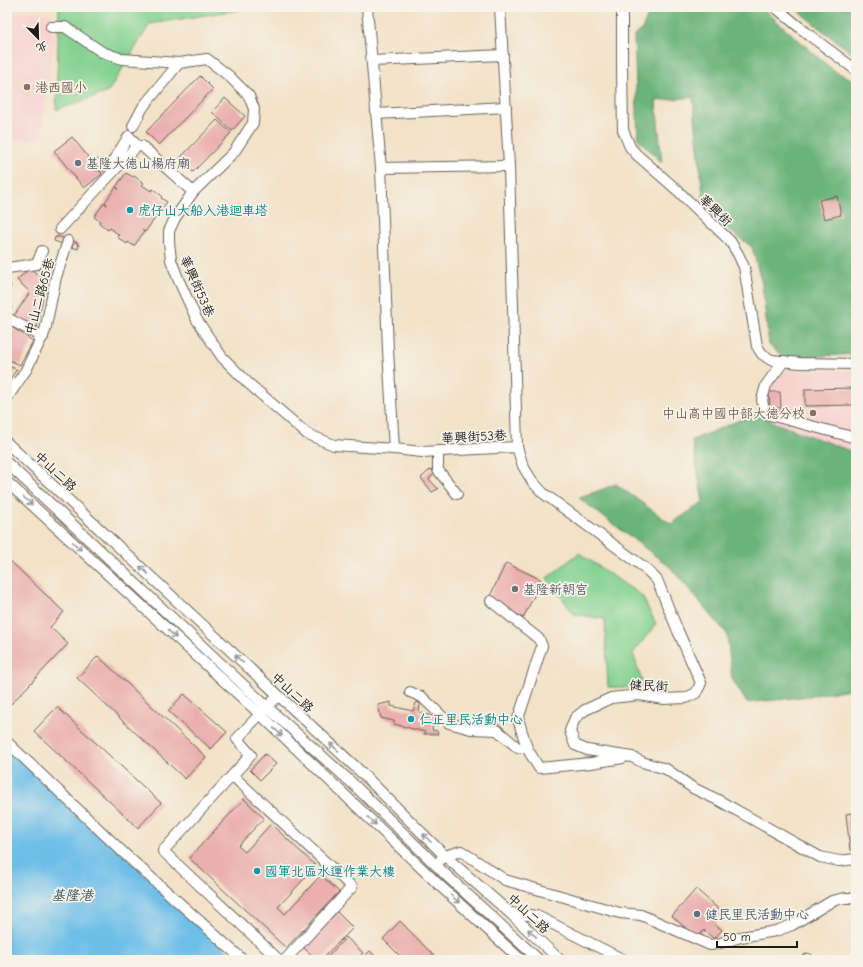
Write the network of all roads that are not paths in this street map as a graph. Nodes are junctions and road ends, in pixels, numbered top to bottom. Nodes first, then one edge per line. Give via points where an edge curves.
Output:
1 (367, 7) edge
2 (500, 7) edge
3 (622, 7) edge
4 (775, 7) edge
5 (51, 26) dead end
6 (503, 55) junction
7 (372, 61) junction
8 (179, 62) junction
9 (856, 70) edge
10 (506, 107) junction
11 (376, 114) junction
12 (133, 126) dead end
13 (137, 146) junction
14 (98, 165) dead end
15 (509, 166) junction
16 (380, 168) junction
17 (193, 192) junction
18 (60, 229) dead end
19 (68, 241) dead end
20 (42, 251) dead end
21 (7, 268) edge
22 (7, 318) edge
23 (43, 337) junction
24 (784, 361) junction
25 (856, 364) edge
26 (7, 398) edge
27 (856, 438) edge
28 (7, 443) edge
29 (517, 448) junction
30 (394, 449) junction
31 (438, 451) junction
32 (7, 463) edge
33 (7, 482) edge
34 (457, 494) dead end
35 (491, 601) dead end
36 (410, 692) dead end
37 (278, 696) junction
38 (264, 711) junction
39 (7, 742) edge
40 (527, 748) junction
41 (632, 757) junction
42 (233, 776) junction
43 (445, 856) junction
44 (856, 859) edge
45 (435, 864) junction
46 (426, 872) junction
47 (856, 898) edge
48 (510, 913) junction
49 (242, 960) edge
50 (279, 960) edge
51 (285, 960) edge
52 (521, 960) edge
53 (539, 960) edge
54 (560, 960) edge
55 (624, 960) edge

1 - 7 street
2 - 6 street
3 - 24 street, 華興街 via 623,130 630,146 730,241 744,267 757,346 762,354 771,360
4 - 9 street
5 - 8 street, 華興街53巷 via 65,27 102,52 122,59
6 - 7 street
6 - 10 street
7 - 11 street
8 - 12 street via 143,106
8 - 17 street, 華興街53巷 via 207,59 249,96 254,109 252,123 234,152
10 - 11 street
10 - 15 street
11 - 16 street
13 - 14 street via 129,136 110,166
13 - 17 street via 142,146
13 - 18 street
15 - 16 street
15 - 29 street
16 - 30 street
17 - 30 street, 華興街53巷 via 168,231 171,260 196,320 222,358 307,434 334,445
19 - 23 street, 中山二路65巷 via 56,277
20 - 21 street via 37,264
22 - 23 street
23 - 26 street, 中山二路65巷 via 26,370
24 - 25 street, 華興街
24 - 27 street via 766,385 762,400 764,410 770,415
37 -> 28 street, 中山二路
29 - 31 street, 華興街53巷
29 - 41 street, 健民街 via 523,466 543,494 645,568 657,580 702,683 696,693 686,698 664,699 639,695 611,698 585,710 575,718 570,731 575,745 587,750
30 - 31 street, 華興街53巷
31 - 34 street via 438,470
32 - 38 street
33 -> 38 street
35 - 40 street via 540,639 542,646 518,719
36 - 40 street via 422,697 449,723 471,729 498,730 518,748
37 - 38 street
43 -> 37 street, 中山二路 via 362,773
38 - 42 street via 237,739 251,755
38 - 45 street via 351,782
38 -> 46 street
39 - 49 street via 128,857
40 - 41 street via 539,768
41 - 44 street, 健民街 via 666,769 693,788 820,857 839,861
42 - 50 street via 163,851
42 - 51 street via 352,887
43 - 45 street
43 - 47 street via 461,851 505,880 620,913 641,915 710,945 776,931 792,925 832,901
43 - 48 street, 中山二路
45 - 46 street
45 - 53 street
46 -> 52 street
54 -> 48 street, 中山二路
48 - 55 street via 537,916

